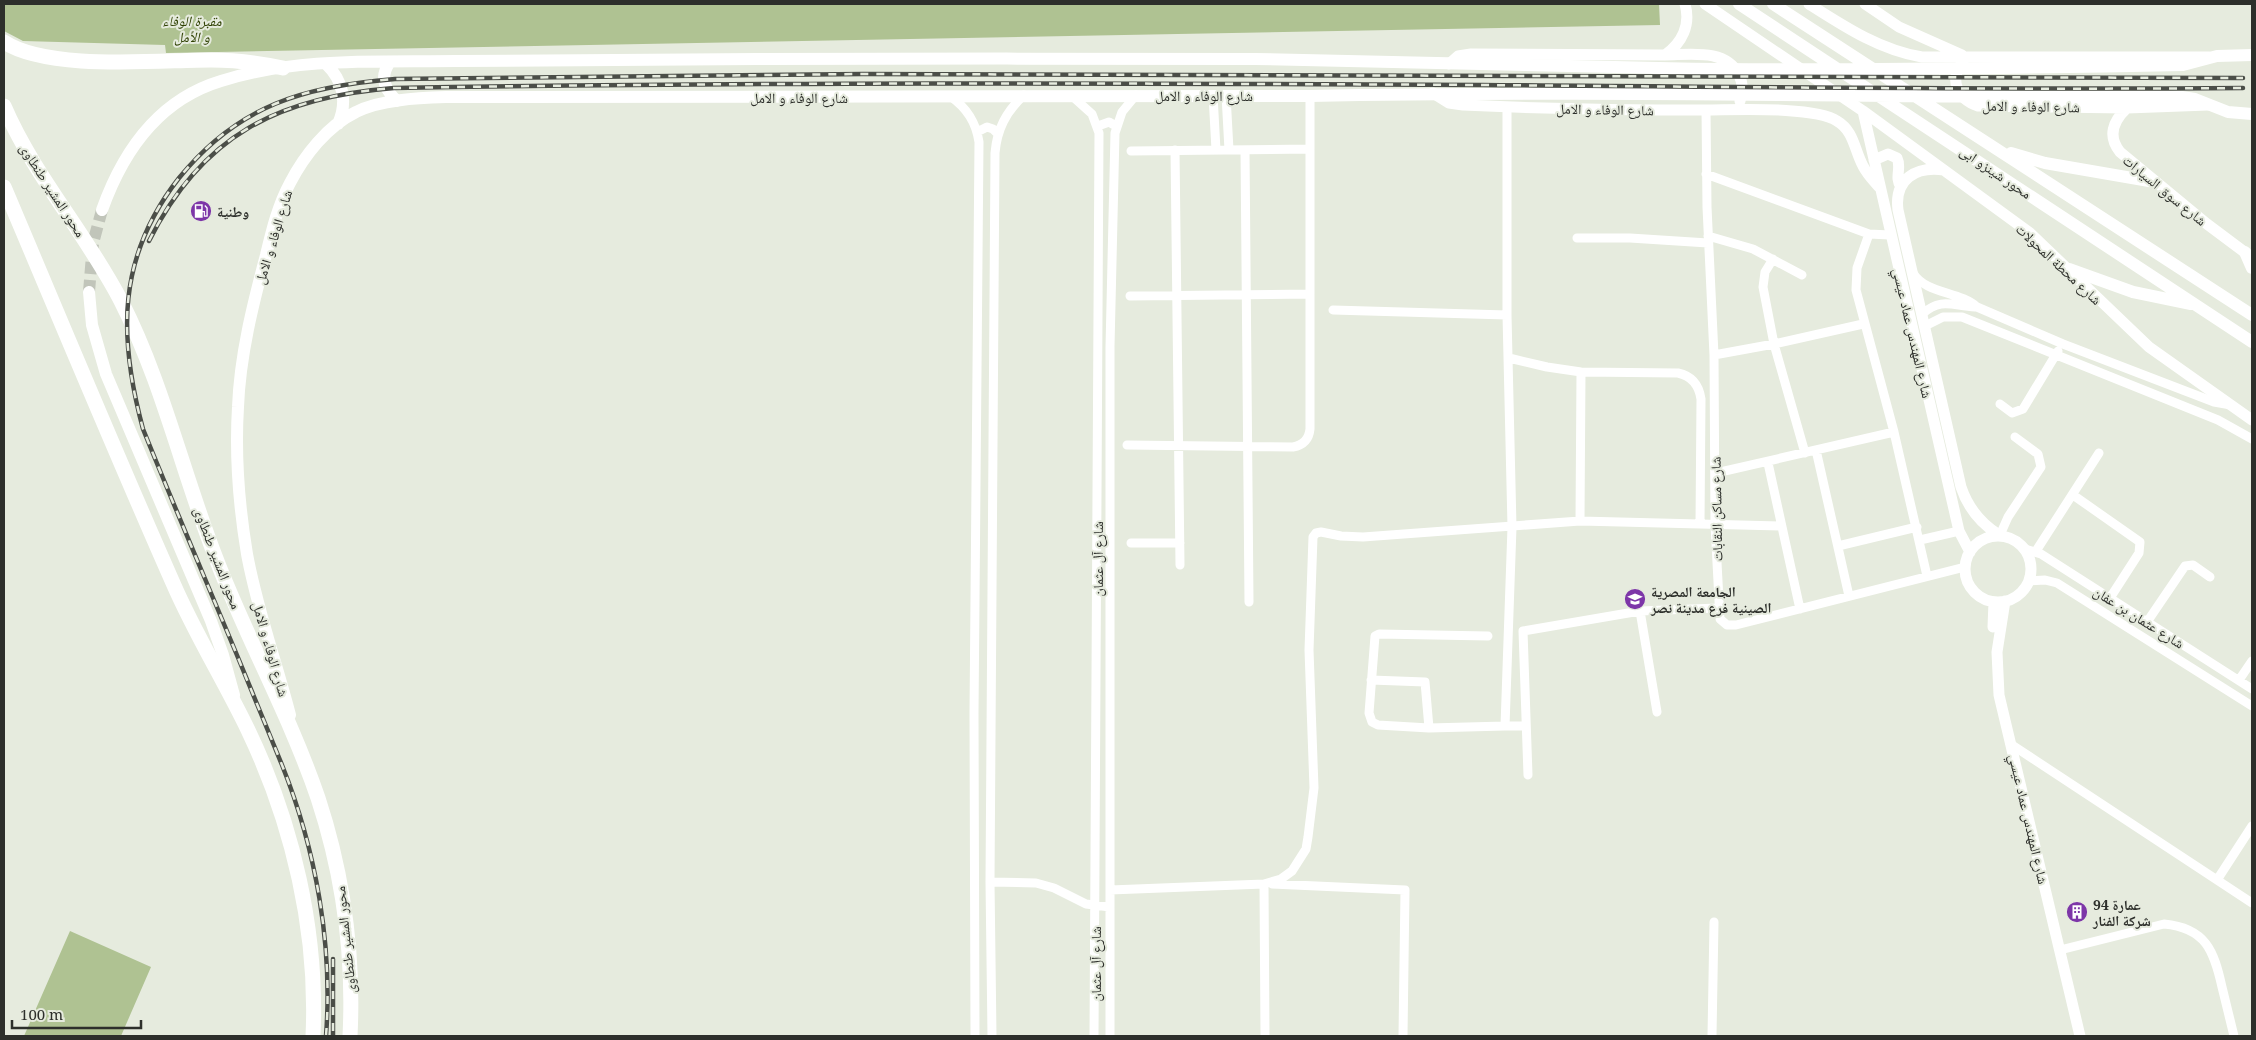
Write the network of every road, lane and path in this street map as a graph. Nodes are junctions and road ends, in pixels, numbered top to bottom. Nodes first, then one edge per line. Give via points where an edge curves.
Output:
1 (1685, 4) edge
2 (1705, 4) edge
3 (1739, 4) edge
4 (1773, 4) edge
5 (1809, 4) edge
6 (1865, 4) edge
7 (4, 42) edge
8 (1665, 55) junction
9 (2252, 55) edge
10 (1968, 57) junction
11 (2211, 57) junction
12 (390, 62) junction
13 (326, 64) junction
14 (1449, 64) junction
15 (283, 68) junction
16 (1433, 93) junction
17 (1024, 95) junction
18 (1069, 95) junction
19 (1137, 95) junction
20 (1219, 95) junction
21 (950, 96) junction
22 (1310, 96) junction
23 (397, 101) junction
24 (2208, 105) junction
25 (4, 106) edge
26 (1507, 107) junction
27 (2127, 108) junction
28 (1706, 110) junction
29 (1732, 110) junction
30 (1863, 111) junction
31 (2252, 114) edge
32 (338, 124) junction
33 (1098, 126) junction
34 (1116, 126) junction
35 (1215, 127) junction
36 (1227, 127) junction
37 (977, 132) junction
38 (998, 134) junction
39 (1994, 148) junction
40 (1310, 149) junction
41 (1175, 150) junction
42 (1216, 150) junction
43 (1229, 150) junction
44 (1245, 150) junction
45 (1132, 151) dead end
46 (1874, 160) junction
47 (1945, 170) junction
48 (1706, 174) junction
49 (2155, 182) junction
50 (4, 187) edge
51 (1879, 187) junction
52 (1901, 187) junction
53 (102, 210) tunnel mouth
54 (1869, 234) junction
55 (1890, 234) junction
56 (1577, 238) dead end
57 (1708, 239) junction
58 (2248, 255) edge
59 (1773, 259) junction
60 (2252, 268) edge
61 (2069, 269) junction
62 (1912, 272) junction
63 (1802, 275) dead end
64 (88, 292) tunnel mouth
65 (1310, 294) junction
66 (1246, 295) junction
67 (1130, 296) dead end
68 (1176, 296) junction
69 (2195, 304) junction
70 (1977, 307) junction
71 (1334, 310) dead end
72 (1922, 314) junction
73 (1507, 315) junction
74 (2252, 315) edge
75 (1863, 324) junction
76 (1925, 326) junction
77 (2252, 342) edge
78 (1774, 344) junction
79 (2063, 344) junction
80 (2056, 354) junction
81 (1714, 355) junction
82 (1509, 358) junction
83 (1581, 372) junction
84 (2000, 404) dead end
85 (2231, 405) junction
86 (2252, 420) edge
87 (1894, 432) junction
88 (2015, 437) dead end
89 (2252, 439) edge
90 (1127, 445) dead end
91 (1177, 445) junction
92 (1248, 446) junction
93 (1816, 450) junction
94 (1805, 453) junction
95 (2099, 453) dead end
96 (1768, 463) junction
97 (1716, 474) junction
98 (2073, 495) junction
99 (1580, 522) junction
100 (1700, 524) junction
101 (1715, 525) junction
102 (1781, 526) junction
103 (1512, 527) junction
104 (1917, 528) junction
105 (1959, 530) junction
106 (1999, 535) junction
107 (1920, 540) junction
108 (1131, 543) dead end
109 (1180, 543) junction
110 (1838, 546) junction
111 (2030, 550) junction
112 (1970, 552) junction
113 (1180, 565) dead end
114 (1965, 567) junction
115 (1927, 576) junction
116 (2210, 577) dead end
117 (2029, 581) junction
118 (1849, 596) junction
119 (2110, 598) junction
120 (2000, 601) junction
121 (1249, 602) dead end
122 (1718, 608) junction
123 (1800, 609) junction
124 (1640, 612) junction
125 (2147, 622) junction
126 (1488, 636) dead end
127 (2252, 660) edge
128 (1371, 680) junction
129 (2239, 680) junction
130 (2252, 688) edge
131 (2252, 706) edge
132 (237, 708) junction
133 (1657, 712) dead end
134 (974, 713) junction
135 (991, 714) junction
136 (1505, 726) junction
137 (1526, 726) junction
138 (1429, 728) junction
139 (2012, 745) junction
140 (299, 749) junction
141 (1528, 774) dead end
142 (2252, 826) edge
143 (2217, 880) junction
144 (990, 882) junction
145 (1266, 884) junction
146 (1110, 890) junction
147 (2252, 903) edge
148 (1095, 906) junction
149 (1110, 906) junction
150 (1714, 922) dead end
151 (2060, 950) junction
152 (313, 1036) edge
153 (350, 1036) edge
154 (975, 1036) edge
155 (992, 1036) edge
156 (1094, 1036) edge
157 (1110, 1036) edge
158 (1265, 1036) edge
159 (1403, 1036) edge
160 (1712, 1036) edge
161 (2074, 1036) edge
162 (2080, 1036) edge
163 (2234, 1036) edge

1 - 8 street via 1687,20 1684,33
2 - 30 street, شارع محطة المحولات
3 - 69 main road, محور شينزو ابى
4 - 39 main road, محور شينزو ابى
5 - 10 street via 1862,36 1900,53 1922,57
6 - 10 street via 1899,27
7 - 15 highway via 23,52 69,59 225,60
8 - 14 street via 1471,54 1458,56
8 - 29 street via 1711,55 1732,65 1742,85 1740,100
9 - 11 main road
10 - 11 street
10 - 27 street, شارع الوفاء و الامل via 1956,74 1956,84 1960,95 1978,106
11 - 14 main road via 2182,65 1962,70
12 - 13 main road
12 - 14 main road via 1226,59
12 - 23 main road via 384,74 384,84
13 - 15 main road
13 - 32 main road via 335,73 343,92 343,111
15 - 53 main road via 245,74 212,84 163,112 130,150
16 - 22 main road, شارع الوفاء و الامل
16 - 24 main road via 2182,97
16 - 26 street, شارع الوفاء و الامل via 1449,104
17 - 18 main road, شارع الوفاء و الامل
17 - 21 main road, شارع الوفاء و الامل
17 - 38 street via 1010,109
18 - 19 main road, شارع الوفاء و الامل
18 - 33 street via 1088,108
19 - 20 main road, شارع الوفاء و الامل
19 - 34 street, شارع آل عثمان via 1122,112
20 - 22 main road, شارع الوفاء و الامل
20 - 35 street
20 - 36 street
21 - 23 main road, شارع الوفاء و الامل via 449,97
21 - 37 street via 965,108
22 - 40 street
23 - 32 main road, شارع الوفاء و الامل via 356,111
24 - 27 street, شارع الوفاء و الامل
24 - 31 main road, شارع الوفاء و الامل via 2228,112
25 - 140 highway, محور المشير طنطاوى via 43,179 98,260 133,326 217,561
26 - 28 street, شارع الوفاء و الامل
26 - 73 street
27 - 49 street, شارع سوق السيارات via 2115,121 2114,143
28 - 29 street, شارع الوفاء و الامل
28 - 48 street, شارع مساكن النقابات
29 - 51 street, شارع الوفاء و الامل via 1813,113 1837,120 1847,129 1863,165
30 - 46 street, شارع المهندس عماد عيسي
30 - 47 street, شارع محطة المحولات
32 - 140 main road, شارع الوفاء و الامل via 303,161 279,209 246,336 238,405 238,461 247,554
33 - 34 street via 1109,122
33 - 148 street, شارع آل عثمان
34 - 146 street, شارع آل عثمان via 1110,347
35 - 36 street
35 - 42 street
36 - 43 street
37 - 38 street via 986,127
37 - 134 street
38 - 135 street via 995,173
39 - 49 main road via 2045,163
39 - 74 main road, محور شينزو ابى
40 - 44 street
40 - 65 street
41 - 42 street
41 - 45 street
41 - 68 street
42 - 43 street
43 - 44 street
44 - 66 street
46 - 51 street, شارع المهندس عماد عيسي
46 - 52 street, شارع المهندس عماد عيسي via 1888,154 1897,158 1900,164 1897,179
47 - 52 street via 1930,168 1918,171
47 - 61 street, شارع محطة المحولات via 2030,233
48 - 54 street
48 - 57 street, شارع مساكن النقابات
49 - 58 street, شارع سوق السيارات
50 - 132 highway via 182,604
51 - 55 street, شارع المهندس عماد عيسي
52 - 62 street, شارع المهندس عماد عيسي via 1897,204
54 - 55 street
54 - 75 street via 1855,277
55 - 105 street, شارع المهندس عماد عيسي
56 - 57 street
57 - 59 street via 1742,245
57 - 81 street, شارع مساكن النقابات
58 - 60 main road
59 - 63 street
59 - 78 street via 1763,279
61 - 69 main road via 2133,292
61 - 85 street, شارع محطة المحولات via 2149,347
62 - 70 street via 1922,282
62 - 72 street, شارع المهندس عماد عيسي
64 - 132 main road via 100,358 218,638
65 - 66 street
65 - 92 street via 1310,434 1298,446
66 - 68 street
66 - 92 street
67 - 68 street
68 - 91 street
69 - 77 main road, محور شينزو ابى
70 - 72 street via 1943,303
70 - 79 street
71 - 73 street
72 - 76 street, شارع المهندس عماد عيسي
73 - 82 street
75 - 78 street
75 - 87 street
76 - 80 street via 1943,317 1962,317
76 - 106 street, شارع المهندس عماد عيسي via 1960,486 1974,513
78 - 81 street
78 - 94 street
79 - 80 street
79 - 85 street via 2214,402
80 - 84 street via 2020,411 2012,413
80 - 89 street via 2218,420
81 - 97 street, شارع مساكن النقابات
82 - 83 street
82 - 103 street
83 - 99 street
83 - 100 street via 1678,373 1697,384 1701,399
85 - 86 street, شارع محطة المحولات
87 - 93 street
87 - 104 street
88 - 106 street via 2038,454 2042,466
90 - 91 street
91 - 92 street
91 - 109 street
92 - 121 street
93 - 94 street
93 - 110 street
94 - 96 street
95 - 98 street
96 - 97 street
96 - 102 street
97 - 101 street, شارع مساكن النقابات
98 - 111 street
98 - 119 street via 2140,542 2139,553
99 - 100 street
99 - 103 street
100 - 101 street
101 - 102 street
101 - 122 street, شارع مساكن النقابات
102 - 123 street
103 - 136 street
103 - 145 street via 1363,537 1320,532 1314,535 1309,626 1314,788 1308,837 1300,861 1286,875
104 - 107 street
104 - 110 street
105 - 107 street
105 - 112 street, شارع المهندس عماد عيسي
106 - 111 street
106 - 112 street via 1985,538
107 - 115 street
108 - 109 street
109 - 113 street
110 - 118 street
111 - 117 street via 2032,568
111 - 119 street, شارع عثمان بن عفان
112 - 114 street
114 - 115 street
114 - 120 street via 1967,579 1979,596
115 - 118 street
116 - 125 street via 2193,565 2185,566
117 - 120 street via 2022,592
117 - 131 street, شارع عثمان بن عفان via 2057,583
118 - 123 street
119 - 125 street, شارع عثمان بن عفان
120 - 139 street, شارع المهندس عماد عيسي via 1999,695
120 - 161 street, شارع المهندس عماد عيسي via 1990,659 1993,696
122 - 123 street via 1720,619 1731,626
122 - 124 street
124 - 133 street
124 - 137 street via 1524,631
125 - 129 street, شارع عثمان بن عفان
126 - 128 street via 1379,634 1373,640
127 - 129 street
128 - 138 street via 1425,682
128 - 138 street via 1369,712 1372,722
129 - 130 street, شارع عثمان بن عفان
132 - 152 highway via 269,778 296,868 309,943
134 - 135 street
134 - 154 street
135 - 144 street
136 - 137 street
136 - 138 street
137 - 141 street
139 - 143 street
139 - 151 street, شارع المهندس عماد عيسي
140 - 153 highway, محور المشير طنطاوى via 325,823 343,899 350,973
142 - 143 street
143 - 147 street
144 - 148 street via 1036,882
144 - 155 street
145 - 146 street
145 - 158 street
145 - 159 street via 1405,890
146 - 149 street, شارع آل عثمان
148 - 149 street
148 - 156 street, شارع آل عثمان
149 - 157 street, شارع آل عثمان
150 - 160 street
151 - 162 street, شارع المهندس عماد عيسي
151 - 163 street via 2164,924 2190,930 2202,938 2216,960

